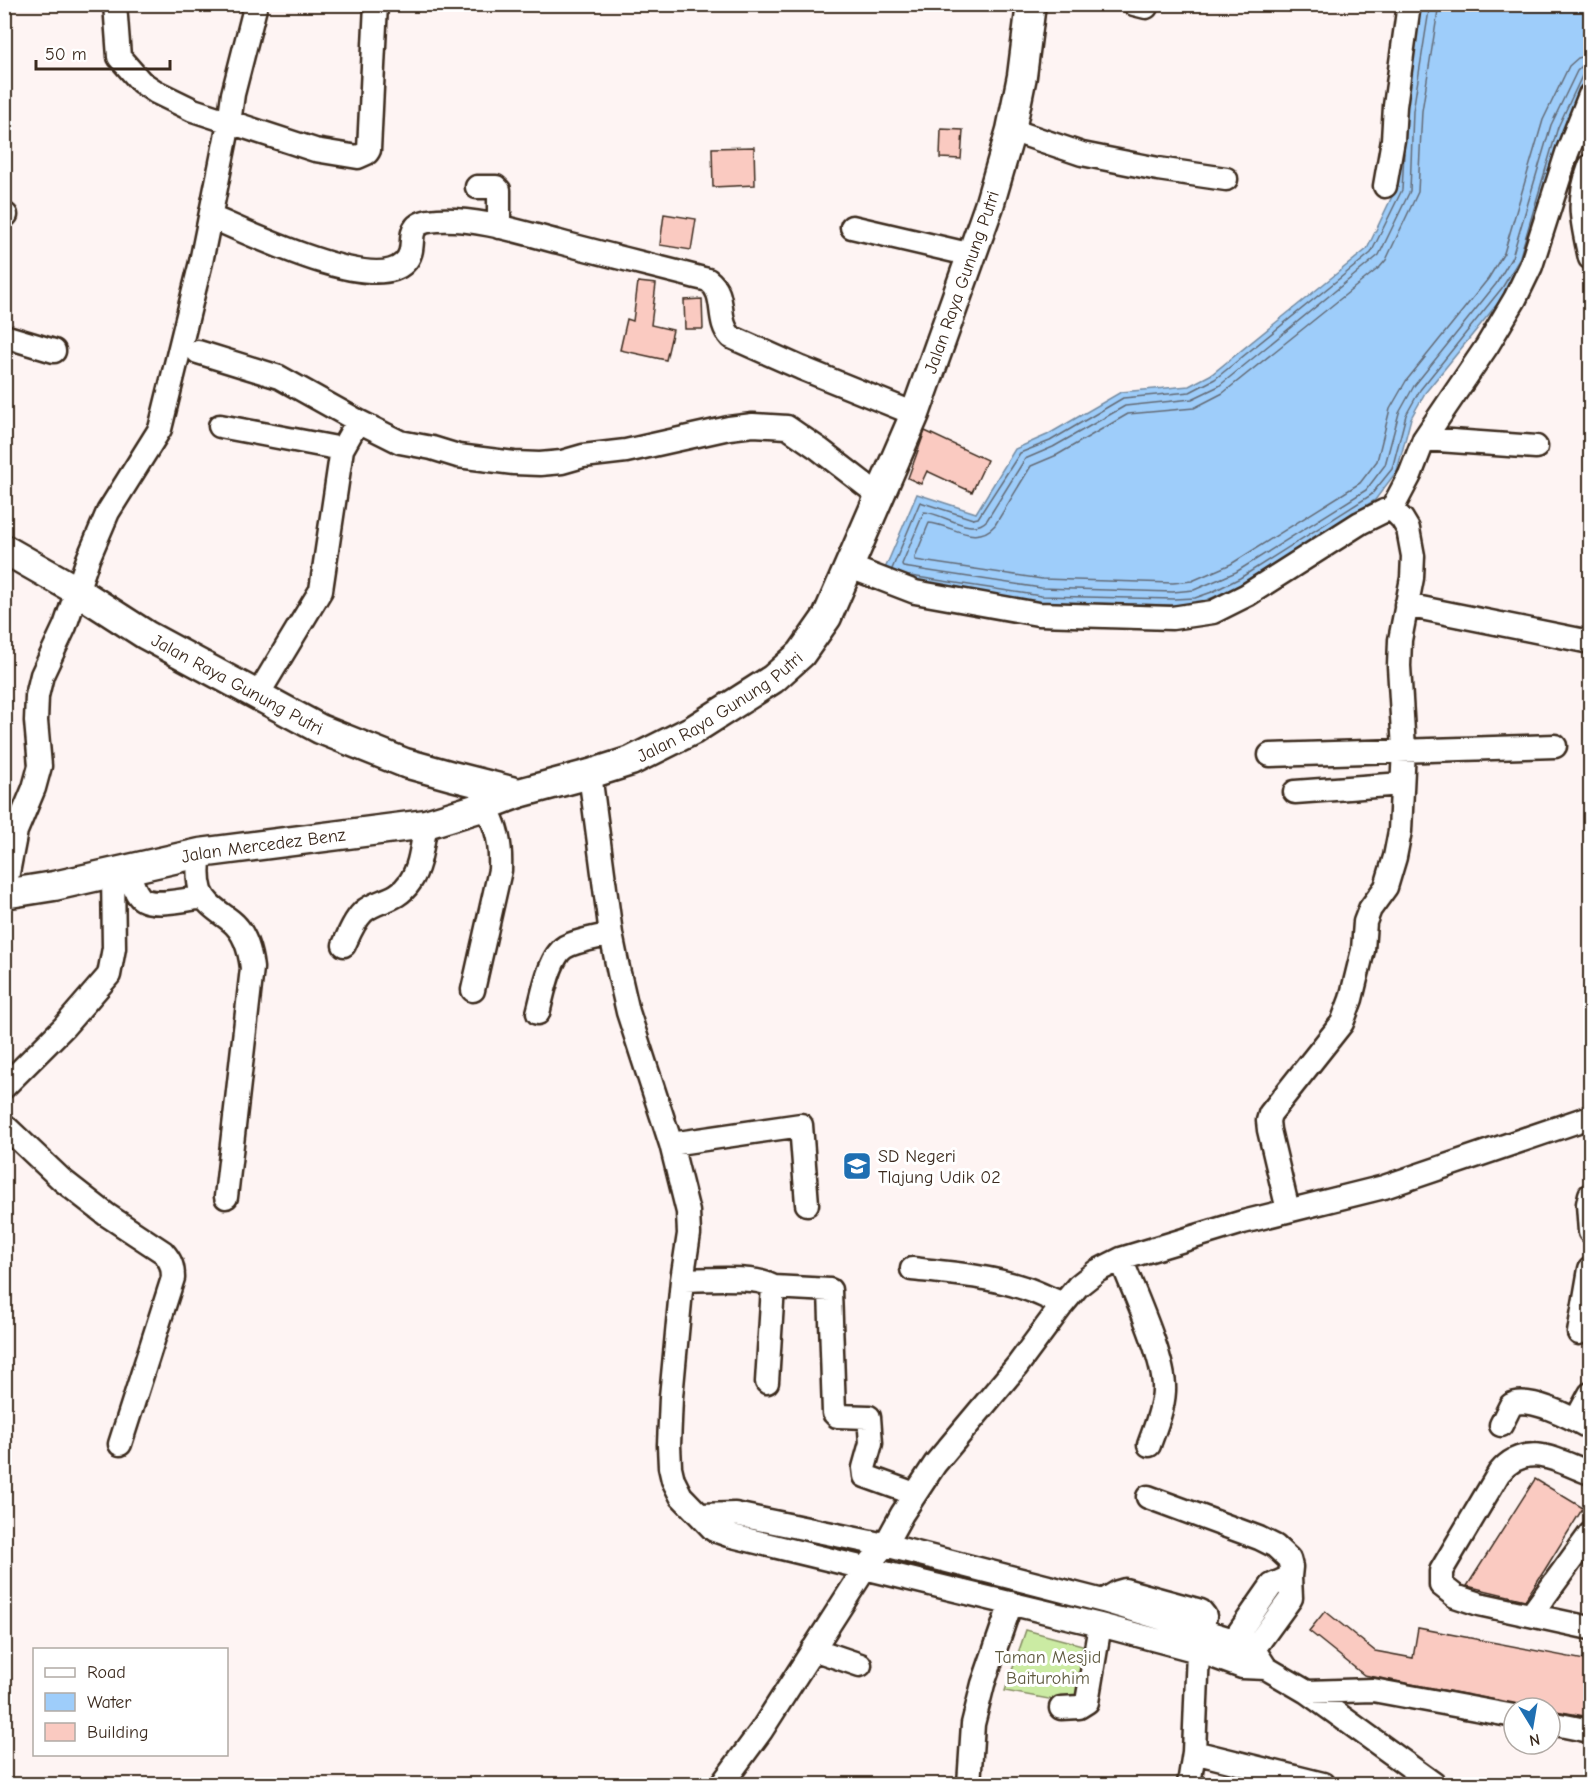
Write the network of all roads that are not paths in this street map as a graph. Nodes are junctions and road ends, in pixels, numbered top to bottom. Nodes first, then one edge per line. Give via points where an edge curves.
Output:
1 (115, 4) edge
2 (256, 4) edge
3 (376, 4) edge
4 (1031, 4) edge
5 (1409, 4) edge
6 (1590, 95) edge
7 (229, 123) junction
8 (1011, 130) junction
9 (1590, 166) edge
10 (1226, 179) dead end
11 (1385, 186) dead end
12 (477, 187) dead end
13 (212, 217) junction
14 (499, 227) junction
15 (852, 227) dead end
16 (972, 255) junction
17 (1590, 258) edge
18 (4, 336) edge
19 (54, 351) dead end
20 (198, 352) dead end
21 (915, 414) junction
22 (358, 421) junction
23 (220, 426) dead end
24 (1424, 439) junction
25 (1536, 447) dead end
26 (342, 449) junction
27 (880, 497) junction
28 (1392, 509) junction
29 (4, 549) edge
30 (850, 567) junction
31 (76, 590) junction
32 (1406, 605) junction
33 (1590, 642) edge
34 (257, 696) junction
35 (1555, 747) dead end
36 (1404, 749) junction
37 (1270, 755) dead end
38 (590, 774) junction
39 (1402, 784) junction
40 (1295, 792) dead end
41 (519, 793) junction
42 (485, 806) junction
43 (426, 824) junction
44 (200, 853) junction
45 (121, 871) junction
46 (4, 894) edge
47 (204, 897) junction
48 (611, 934) junction
49 (344, 945) dead end
50 (473, 990) dead end
51 (538, 1013) dead end
52 (4, 1087) edge
53 (1590, 1117) edge
54 (4, 1125) edge
55 (671, 1144) junction
56 (1590, 1195) edge
57 (226, 1197) dead end
58 (807, 1204) dead end
59 (1288, 1210) junction
60 (1590, 1232) edge
61 (1121, 1259) junction
62 (912, 1269) dead end
63 (1590, 1269) edge
64 (682, 1280) junction
65 (773, 1287) junction
66 (1063, 1304) junction
67 (1579, 1334) dead end
68 (767, 1382) dead end
69 (1590, 1394) edge
70 (1583, 1424) edge
71 (1501, 1425) dead end
72 (120, 1444) dead end
73 (1149, 1445) dead end
74 (1590, 1473) edge
75 (915, 1494) junction
76 (1148, 1497) dead end
77 (700, 1515) junction
78 (1590, 1534) edge
79 (885, 1545) junction
80 (864, 1569) junction
81 (1011, 1603) junction
82 (1531, 1615) junction
83 (1100, 1626) junction
84 (1590, 1628) edge
85 (1200, 1640) junction
86 (813, 1649) junction
87 (1243, 1652) junction
88 (860, 1665) dead end
89 (1307, 1692) junction
90 (1061, 1708) dead end
91 (1502, 1714) edge
92 (1562, 1726) edge
93 (1590, 1731) edge
94 (1194, 1752) junction
95 (722, 1785) edge
96 (969, 1785) edge
97 (1189, 1785) edge
98 (1323, 1785) edge
99 (1434, 1785) edge

1 - 7 street via 119,57 141,82 193,110
2 - 7 street via 232,94
3 - 7 street via 367,153 358,157 315,150
4 - 8 main road, Jalan Raya Gunung Putri
5 - 11 street
6 - 24 street via 1523,282 1487,346
7 - 13 street
8 - 10 street via 1089,156
8 - 16 main road, Jalan Raya Gunung Putri
9 - 17 street via 1580,204
12 - 14 street via 499,190
13 - 14 street via 300,254 366,272 393,269 405,262 412,232 422,222
13 - 31 street via 160,429 108,512
14 - 21 street via 708,280 718,291 722,324 731,337
15 - 16 street
16 - 21 main road, Jalan Raya Gunung Putri
18 - 19 street
20 - 22 street via 279,377
21 - 27 main road, Jalan Raya Gunung Putri
22 - 26 street
22 - 27 street via 400,442 458,456 540,464 626,451 729,428 787,427
23 - 26 street
24 - 25 street
24 - 28 street
26 - 34 street via 321,590
27 - 30 main road, Jalan Raya Gunung Putri
28 - 30 street via 1360,523 1214,612 1172,618 1026,612 915,592
28 - 32 street via 1402,519 1412,543 1412,578
29 - 31 main road, Jalan Raya Gunung Putri
30 - 38 main road, Jalan Raya Gunung Putri via 827,617 801,654 773,679 693,730 631,761
31 - 34 main road, Jalan Raya Gunung Putri
31 - 46 street via 37,696 40,766 16,831
32 - 33 street
32 - 36 street via 1399,666
34 - 41 main road, Jalan Raya Gunung Putri via 320,729 405,763
35 - 36 street
36 - 37 street
36 - 39 street
38 - 41 main road, Jalan Raya Gunung Putri
38 - 48 street
39 - 40 street
39 - 59 street via 1400,831 1391,873 1365,922 1363,950 1348,1007 1332,1036 1274,1107 1268,1121
41 - 42 main road, Jalan Mercedez Benz
42 - 43 main road, Jalan Mercedez Benz
42 - 50 street via 498,833 500,870
43 - 44 main road, Jalan Mercedez Benz
43 - 49 street via 411,881 394,898 363,912
44 - 45 main road, Jalan Mercedez Benz
44 - 47 street via 198,876
45 - 46 main road, Jalan Mercedez Benz
45 - 47 street via 145,901
45 - 52 street via 109,975 53,1040
47 - 57 street via 239,929 252,968
48 - 51 street via 558,952
48 - 55 street via 628,1012
53 - 59 street via 1384,1187
54 - 72 street via 62,1180 163,1252 173,1268
55 - 58 street via 799,1124
55 - 64 street via 688,1212
56 - 60 street
59 - 61 street
61 - 66 street via 1097,1270
61 - 73 street via 1155,1349 1165,1390
62 - 66 street via 1002,1282
63 - 67 street
64 - 65 street via 756,1280
64 - 77 street via 671,1397 670,1467 681,1496
65 - 68 street
65 - 75 street via 830,1290 834,1413 869,1417 871,1443 865,1476
66 - 75 street
69 - 70 street
70 - 71 street via 1521,1402 1511,1405
74 - 82 street via 1544,1455 1524,1455 1506,1464 1441,1571 1441,1585 1455,1596
75 - 79 street
76 - 87 street via 1230,1526 1275,1546 1290,1559 1290,1577 1272,1585
77 - 79 street via 735,1514
77 - 80 street via 720,1533
78 - 82 street
79 - 80 street
79 - 85 street via 1103,1601
80 - 81 street
80 - 86 street
81 - 83 street
81 - 96 street via 973,1724
82 - 84 street
83 - 85 street
83 - 90 street via 1087,1702 1079,1707
85 - 87 street
85 - 87 street via 1220,1659
85 - 94 street
86 - 88 street
86 - 95 street
87 - 89 street
89 - 91 street via 1373,1690
89 - 99 street
92 - 93 street
94 - 97 street
94 - 98 street

